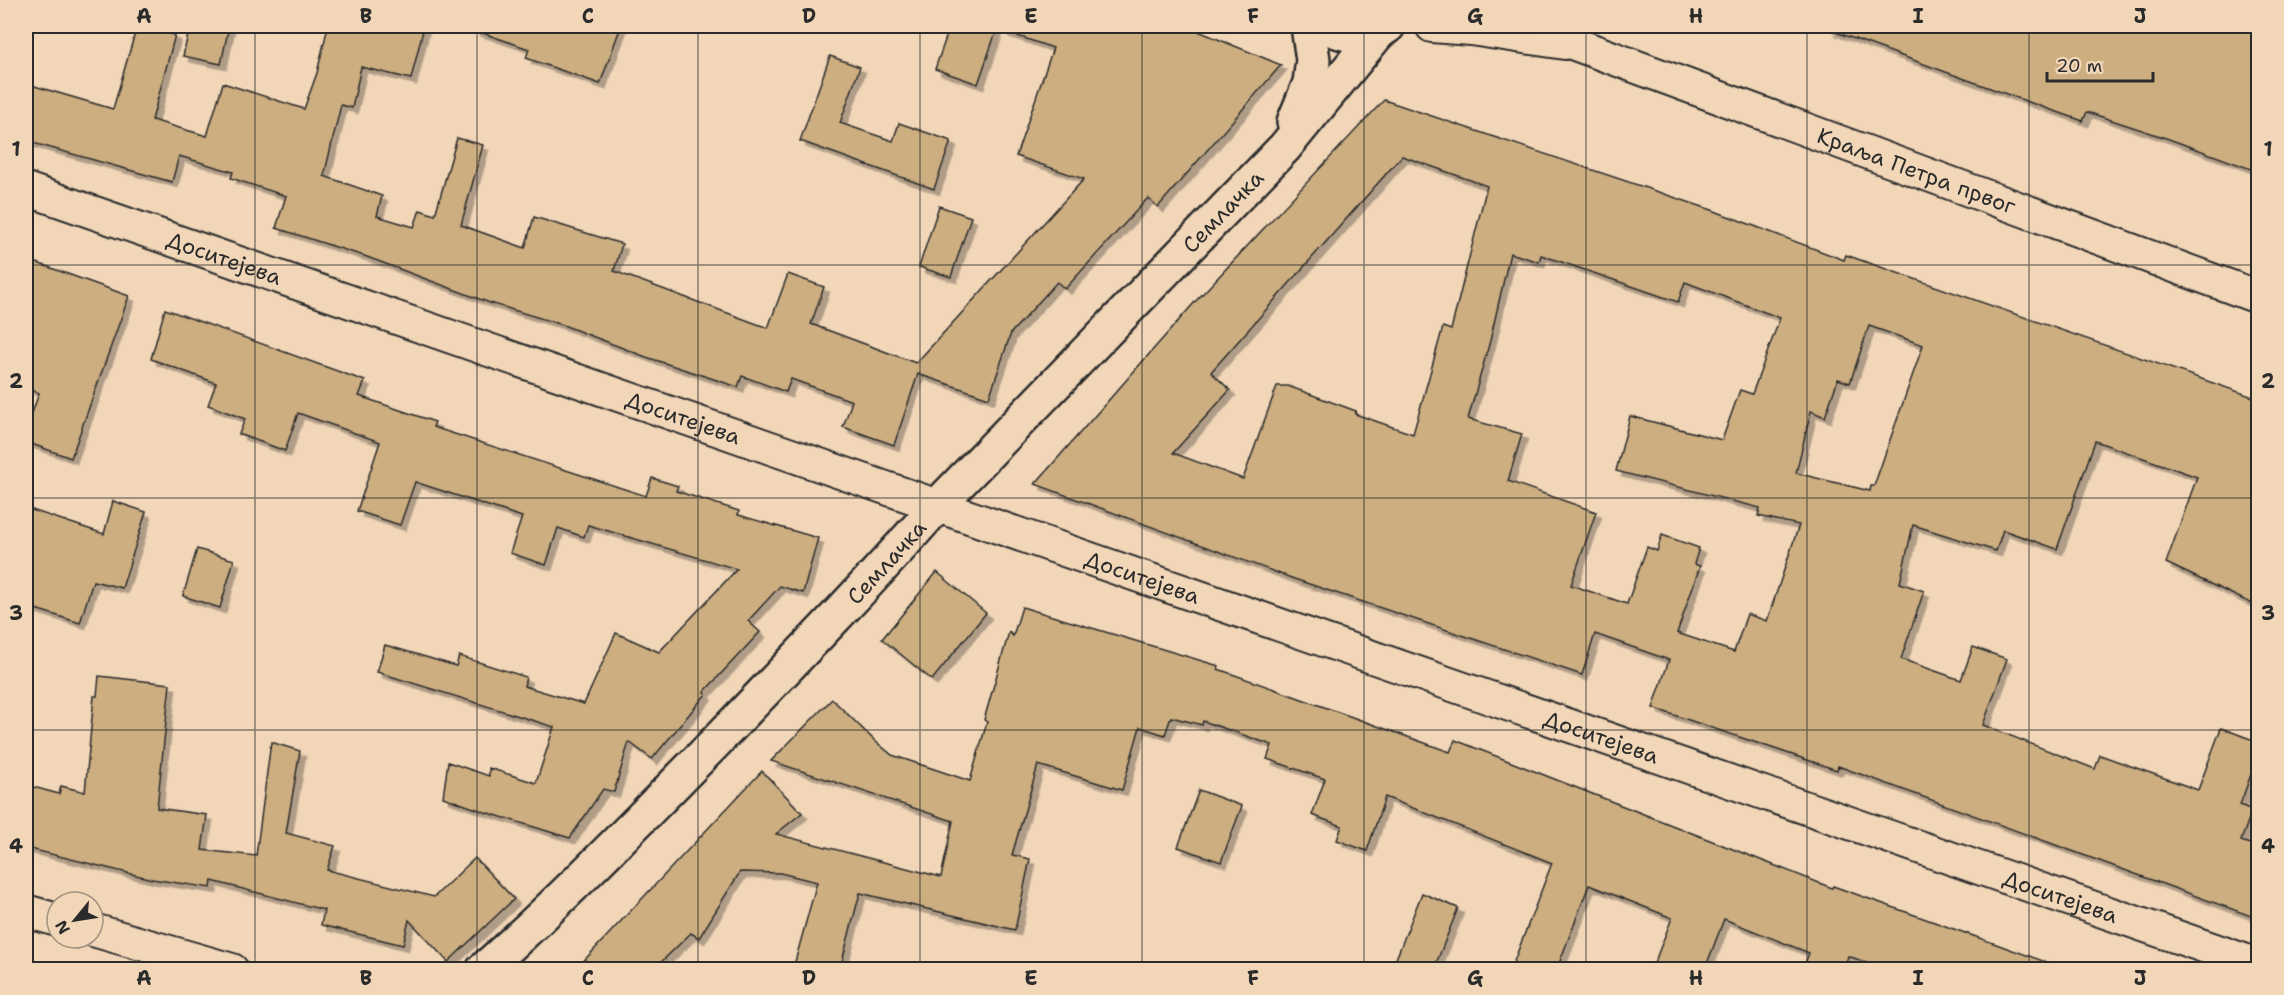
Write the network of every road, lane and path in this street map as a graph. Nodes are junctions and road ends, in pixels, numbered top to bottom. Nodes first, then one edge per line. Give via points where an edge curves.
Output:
1 (1308, 26) edge
2 (1325, 26) edge
3 (1432, 26) edge
4 (1542, 26) edge
5 (1384, 29) edge
6 (1575, 44) junction
7 (1284, 147) junction
8 (26, 189) edge
9 (2259, 297) edge
10 (937, 506) junction
11 (26, 911) edge
12 (45, 917) edge
13 (105, 933) edge
14 (2259, 965) edge
15 (232, 969) edge
16 (483, 969) edge

1 - 7 main road, Семлачка via 1313,60 1310,83
2 - 5 main road via 1360,36
3 - 6 street, Краља Петра првог
4 - 6 street, Краља Петра првог
5 - 7 main road, Семлачка
6 - 9 street, Краља Петра првог
7 - 10 main road, Семлачка
8 - 10 street, Доситејева
10 - 14 street, Доситејева
10 - 16 main road, Семлачка via 753,703 567,893
11 - 12 street
13 - 15 street

